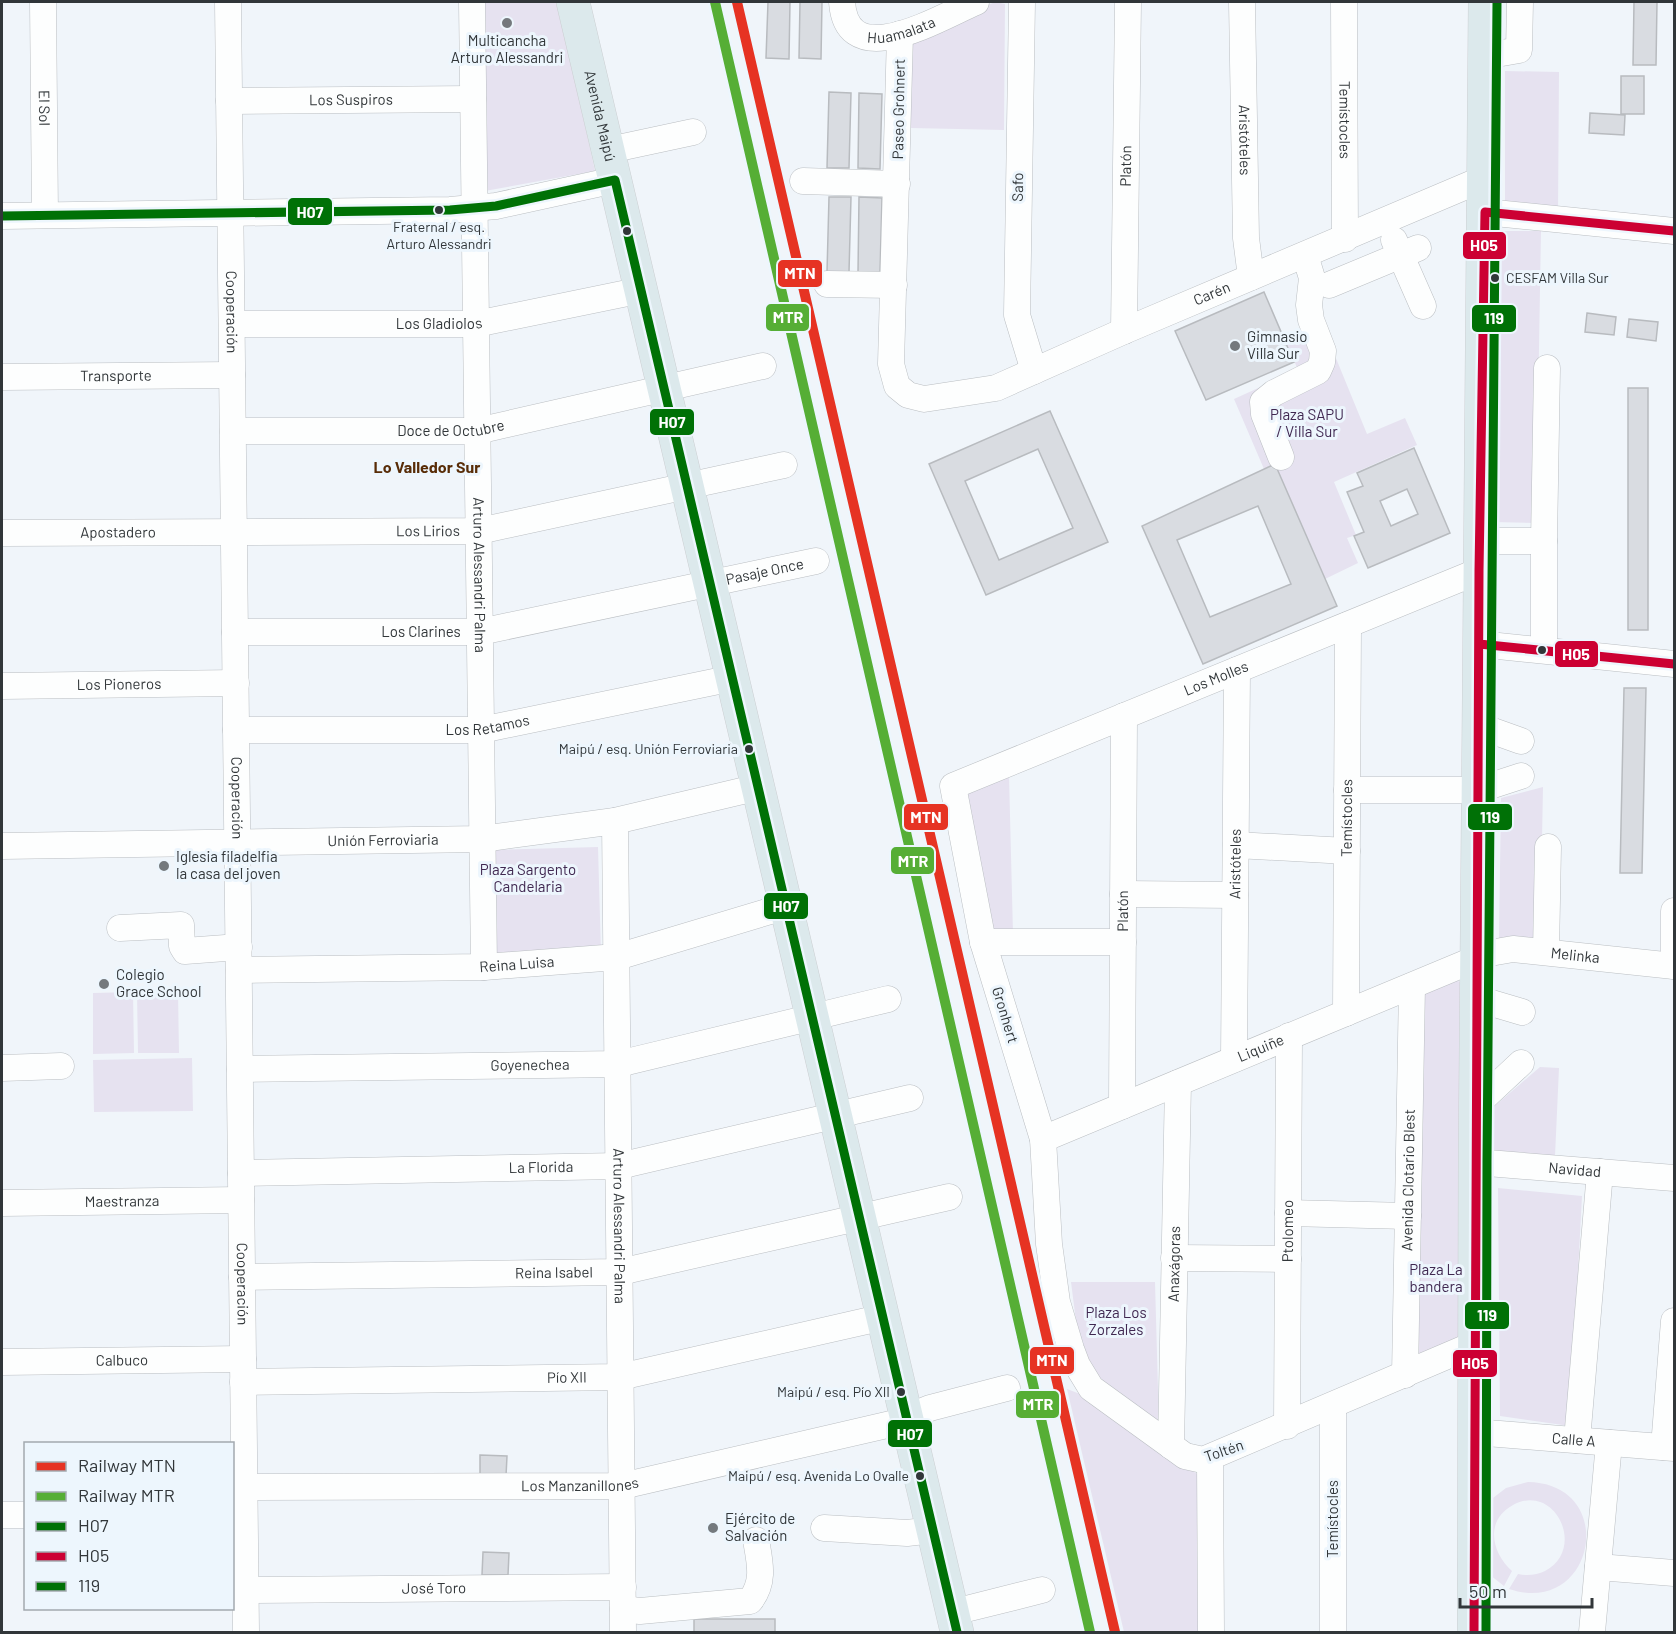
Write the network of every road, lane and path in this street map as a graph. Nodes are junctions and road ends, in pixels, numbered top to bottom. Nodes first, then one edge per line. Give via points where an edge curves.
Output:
1 (44, 2) edge
2 (228, 2) edge
3 (472, 2) edge
4 (573, 2) edge
5 (1022, 2) edge
6 (1128, 2) edge
7 (1242, 2) edge
8 (1344, 2) edge
9 (1485, 2) edge
10 (1520, 2) edge
11 (842, 4) edge
12 (964, 4) edge
13 (900, 34) junction
14 (1485, 56) junction
15 (473, 99) junction
16 (229, 101) junction
17 (693, 132) dead end
18 (612, 165) junction
19 (1485, 178) junction
20 (803, 180) dead end
21 (897, 184) junction
22 (475, 209) junction
23 (1485, 212) junction
24 (230, 213) junction
25 (45, 215) junction
26 (2, 216) edge
27 (1386, 221) junction
28 (1674, 231) edge
29 (1345, 239) junction
30 (1410, 252) junction
31 (1305, 255) junction
32 (1251, 277) junction
33 (827, 284) dead end
34 (894, 285) junction
35 (1329, 285) dead end
36 (642, 290) junction
37 (1423, 306) dead end
38 (232, 324) junction
39 (476, 324) junction
40 (1124, 331) junction
41 (763, 366) dead end
42 (1547, 368) dead end
43 (1034, 370) junction
44 (232, 375) junction
45 (2, 377) edge
46 (664, 387) junction
47 (936, 398) joint
48 (233, 431) junction
49 (477, 431) junction
50 (1281, 457) dead end
51 (784, 465) dead end
52 (688, 485) junction
53 (234, 530) junction
54 (479, 531) junction
55 (2, 533) edge
56 (1544, 541) junction
57 (1479, 556) junction
58 (816, 561) dead end
59 (711, 583) junction
60 (1348, 625) junction
61 (235, 632) junction
62 (480, 632) junction
63 (1479, 644) junction
64 (1544, 650) junction
65 (1674, 664) edge
66 (1237, 670) junction
67 (733, 678) junction
68 (236, 683) junction
69 (2, 686) edge
70 (1124, 716) junction
71 (1479, 726) junction
72 (236, 730) junction
73 (481, 730) junction
74 (1521, 741) dead end
75 (1521, 776) dead end
76 (953, 786) joint
77 (759, 787) junction
78 (1347, 790) junction
79 (1478, 790) junction
80 (615, 821) junction
81 (482, 839) junction
82 (237, 843) junction
83 (1236, 845) junction
84 (2, 846) edge
85 (1548, 847) dead end
86 (1347, 851) junction
87 (1123, 894) junction
88 (1235, 895) junction
89 (787, 906) junction
90 (1674, 911) edge
91 (120, 928) dead end
92 (983, 942) junction
93 (1123, 942) junction
94 (1546, 952) junction
95 (617, 957) junction
96 (1478, 957) junction
97 (239, 959) junction
98 (1674, 966) edge
99 (484, 967) junction
100 (1412, 986) junction
101 (888, 999) dead end
102 (1478, 999) junction
103 (1522, 1012) dead end
104 (1346, 1013) junction
105 (813, 1015) junction
106 (1289, 1036) junction
107 (1234, 1059) junction
108 (1521, 1063) dead end
109 (618, 1064) junction
110 (62, 1066) dead end
111 (2, 1068) edge
112 (240, 1069) junction
113 (1178, 1083) junction
114 (910, 1098) dead end
115 (1476, 1105) junction
116 (1122, 1106) junction
117 (836, 1114) junction
118 (1043, 1139) junction
119 (1475, 1162) junction
120 (619, 1166) junction
121 (1600, 1172) junction
122 (241, 1173) junction
123 (1674, 1178) edge
124 (949, 1197) dead end
125 (241, 1200) junction
126 (2, 1203) edge
127 (1288, 1214) junction
128 (1408, 1216) junction
129 (860, 1217) junction
130 (1049, 1244) joint
131 (1174, 1258) junction
132 (1288, 1259) junction
133 (620, 1272) junction
134 (242, 1277) junction
135 (884, 1317) junction
136 (1674, 1321) edge
137 (1475, 1344) junction
138 (2, 1362) edge
139 (243, 1370) junction
140 (1405, 1375) junction
141 (621, 1377) junction
142 (1007, 1388) dead end
143 (1334, 1406) junction
144 (908, 1419) junction
145 (1287, 1426) junction
146 (1474, 1432) junction
147 (1577, 1440) junction
148 (1609, 1443) junction
149 (1171, 1446) junction
150 (1669, 1448) edge
151 (1210, 1459) junction
152 (622, 1486) junction
153 (240, 1504) edge
154 (2, 1515) edge
155 (24, 1515) edge
156 (824, 1528) dead end
157 (933, 1530) junction
158 (756, 1540) dead end
159 (1598, 1567) junction
160 (1674, 1573) edge
161 (246, 1590) junction
162 (1042, 1590) dead end
163 (623, 1610) edge
164 (960, 1621) edge
165 (246, 1632) edge
166 (1211, 1632) edge
167 (1333, 1632) edge
168 (1474, 1632) edge
169 (1592, 1632) edge

1 - 25 street, El Sol
2 - 16 street, Cooperación
3 - 15 street, Arturo Alessandri Palma
4 - 18 main road, Avenida Maipú
5 - 43 street, Safo via 1017,315
6 - 40 street, Platón
7 - 32 street, Aristóteles via 1246,238
8 - 29 street, Temístocles
9 - 14 main road
10 - 14 street via 1519,50
11 - 13 street, Huamalata via 846,23 859,36 882,38
12 - 13 street, Huamalata
13 - 21 street, Paseo Grohnert
14 - 19 main road
15 - 16 street, Los Suspiros
15 - 22 street, Arturo Alessandri Palma
16 - 24 street, Cooperación
17 - 18 street
18 - 22 street
18 - 36 main road, Avenida Maipú
19 - 23 main road
19 - 27 street, Carén
20 - 21 street
21 - 34 street, Paseo Grohnert
22 - 24 street
22 - 39 street, Arturo Alessandri Palma
23 - 28 street
23 - 57 main road
24 - 25 street
24 - 38 street, Cooperación
25 - 26 street
27 - 29 street, Carén
27 - 30 street
29 - 31 street, Carén
30 - 35 street
30 - 37 street
31 - 32 street, Carén
31 - 50 street via 1312,278 1311,320 1323,351 1323,362 1318,370 1263,402
32 - 40 street, Carén
33 - 34 street
34 - 47 street, Paseo Grohnert via 894,380 908,395
36 - 39 street, Los Gladiolos
36 - 46 main road, Avenida Maipú
38 - 39 street, Los Gladiolos
38 - 44 street, Cooperación
39 - 49 street, Arturo Alessandri Palma
40 - 43 street, Carén
41 - 46 street, Doce de Octubre
42 - 56 street
43 - 47 street, Carén via 985,391
44 - 45 street, Transporte
44 - 48 street, Cooperación
46 - 49 street, Doce de Octubre
46 - 52 main road, Avenida Maipú
48 - 49 street, Doce de Octubre
48 - 53 street, Cooperación
49 - 54 street, Arturo Alessandri Palma
51 - 52 street, Los Lirios
52 - 54 street, Los Lirios
52 - 59 main road, Avenida Maipú
53 - 54 street, Los Lirios
53 - 55 street, Apostadero
53 - 61 street, Cooperación
54 - 62 street, Arturo Alessandri Palma
56 - 57 street
56 - 64 street
57 - 60 street, Los Molles
57 - 63 main road
58 - 59 street, Pasaje Once
59 - 62 street, Los Clarines
59 - 67 main road, Avenida Maipú
60 - 66 street, Los Molles
60 - 78 street, Temístocles
61 - 62 street, Los Clarines
61 - 68 street, Cooperación
62 - 73 street, Arturo Alessandri Palma
63 - 64 street
63 - 71 main road
64 - 65 street
66 - 70 street, Los Molles
66 - 83 street, Aristóteles
67 - 73 street, Los Retamos
67 - 77 main road, Avenida Maipú
68 - 69 street, Los Pioneros
68 - 72 street, Cooperación
70 - 76 street, Los Molles
70 - 87 street, Platón
71 - 74 street
71 - 79 main road
72 - 73 street, Los Retamos
72 - 82 street, Cooperación
73 - 81 street, Arturo Alessandri Palma
75 - 79 street
76 - 92 street, Gronhert
77 - 80 street, Unión Ferroviaria
77 - 89 main road, Avenida Maipú
78 - 79 street
78 - 86 street, Temístocles
79 - 96 main road
80 - 81 street, Unión Ferroviaria
80 - 95 street, Arturo Alessandri Palma
81 - 82 street, Unión Ferroviaria
81 - 99 street, Arturo Alessandri Palma
82 - 84 street, Unión Ferroviaria
82 - 97 street, Cooperación
83 - 86 street
83 - 88 street, Aristóteles
85 - 94 street
86 - 104 street, Temístocles
87 - 88 street
87 - 93 street, Platón
88 - 107 street, Aristóteles
89 - 95 street, Reina Luisa
89 - 105 main road, Avenida Maipú
90 - 98 street
91 - 97 street, Reina Luisa via 181,925 184,951
92 - 93 street
92 - 118 street, Gronhert
93 - 116 street, Platón
94 - 96 street, Melinka via 1505,949
94 - 98 street, Melinka
95 - 99 street, Reina Luisa
95 - 109 street, Arturo Alessandri Palma
96 - 100 street, Liquiñe
96 - 102 main road
97 - 99 street, Reina Luisa
97 - 112 street, Cooperación
100 - 104 street, Liquiñe
100 - 128 street, Avenida Clotario Blest
101 - 105 street, Goyenechea
102 - 103 street
102 - 115 main road
104 - 106 street, Liquiñe
105 - 109 street, Goyenechea
105 - 117 main road, Avenida Maipú
106 - 107 street, Liquiñe
106 - 127 street, Ptolomeo
107 - 113 street, Liquiñe
108 - 115 street
109 - 112 street, Goyenechea
109 - 120 street, Arturo Alessandri Palma
110 - 111 street
112 - 122 street, Cooperación
113 - 116 street, Liquiñe
113 - 131 street, Anaxágoras
114 - 117 street, La Florida
115 - 119 main road
116 - 118 street, Liquiñe
117 - 120 street, La Florida
117 - 129 main road, Avenida Maipú
118 - 130 street, Gronhert
119 - 121 street, Navidad
119 - 137 main road
120 - 122 street, La Florida
120 - 133 street, Arturo Alessandri Palma
121 - 123 street, Navidad
121 - 147 street
122 - 125 street, Cooperación
124 - 129 street, Reina Isabel
125 - 126 street, Maestranza
125 - 134 street, Cooperación
127 - 128 street
127 - 132 street, Ptolomeo
128 - 140 street, Avenida Clotario Blest
129 - 133 street, Reina Isabel
129 - 135 main road, Avenida Maipú
130 - 149 street, Toltén via 1057,1302 1083,1377 1091,1388
131 - 132 street
131 - 149 street, Anaxágoras
132 - 145 street, Ptolomeo
133 - 134 street, Reina Isabel
133 - 141 street, Arturo Alessandri Palma
134 - 139 street, Cooperación
135 - 141 street, Pío XII
135 - 144 main road, Avenida Maipú
136 - 150 street
137 - 140 street, Toltén
137 - 146 main road
138 - 139 street, Calbuco
139 - 141 street, Pío XII
139 - 153 street, Cooperación
140 - 143 street, Toltén
141 - 152 street, Arturo Alessandri Palma
142 - 144 street, Los Manzanillones via 930,1408
143 - 145 street, Toltén
143 - 167 street, Temístocles
144 - 152 street, Los Manzanillones
144 - 157 main road, Avenida Maipú
145 - 151 street, Toltén
146 - 147 street, Calle A
146 - 168 main road
147 - 148 street, Calle A
148 - 150 street, Calle A
148 - 159 street
149 - 151 street, Toltén via 1194,1459
151 - 166 street
152 - 153 street, Los Manzanillones
152 - 163 street, Arturo Alessandri Palma
153 - 161 street, Cooperación
154 - 155 street
156 - 157 street via 907,1533
157 - 164 main road, Avenida Maipú
158 - 163 street, José Toro via 761,1580 750,1602
159 - 160 street
159 - 169 street
161 - 163 street, José Toro
161 - 165 street, Cooperación
162 - 164 street

